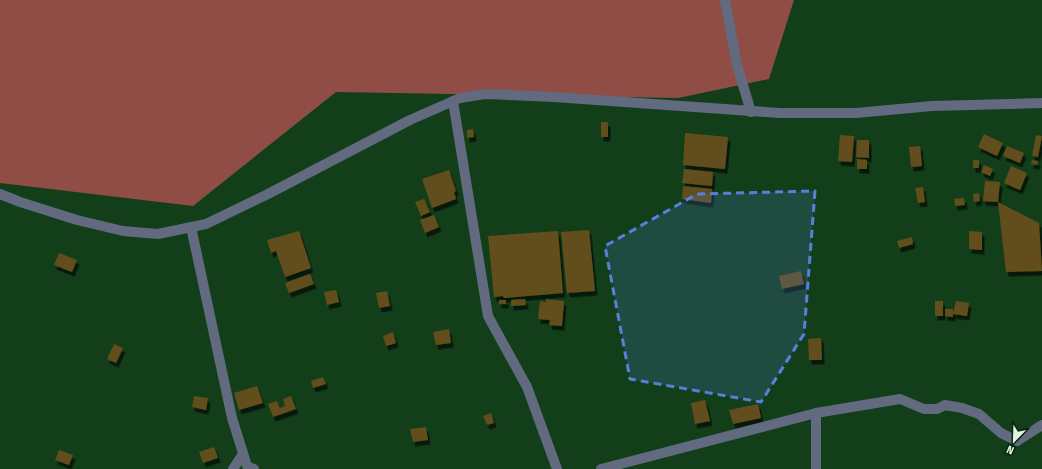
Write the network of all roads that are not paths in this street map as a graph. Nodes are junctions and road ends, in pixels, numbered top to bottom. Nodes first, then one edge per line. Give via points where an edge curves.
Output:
1 (725, 0) edge
2 (453, 101) junction
3 (1042, 103) edge
4 (751, 112) junction
5 (0, 194) edge
6 (190, 227) junction
7 (816, 413) junction
8 (1042, 425) edge
9 (243, 454) junction
10 (233, 469) edge
11 (254, 469) edge
12 (556, 469) edge
13 (601, 469) edge
14 (816, 469) edge

1 - 4 street via 737,65
2 - 4 street via 485,94
2 - 6 street via 410,120 213,221
2 - 12 street via 488,316 527,386
3 - 4 street via 932,106 856,113
5 - 6 street via 77,220 123,231 158,234
6 - 9 street via 232,418
7 - 8 street via 900,399 924,409 937,409 945,405 979,414 1001,433 1017,441
7 - 13 street
7 - 14 street
9 - 10 street
9 - 11 street via 247,466

